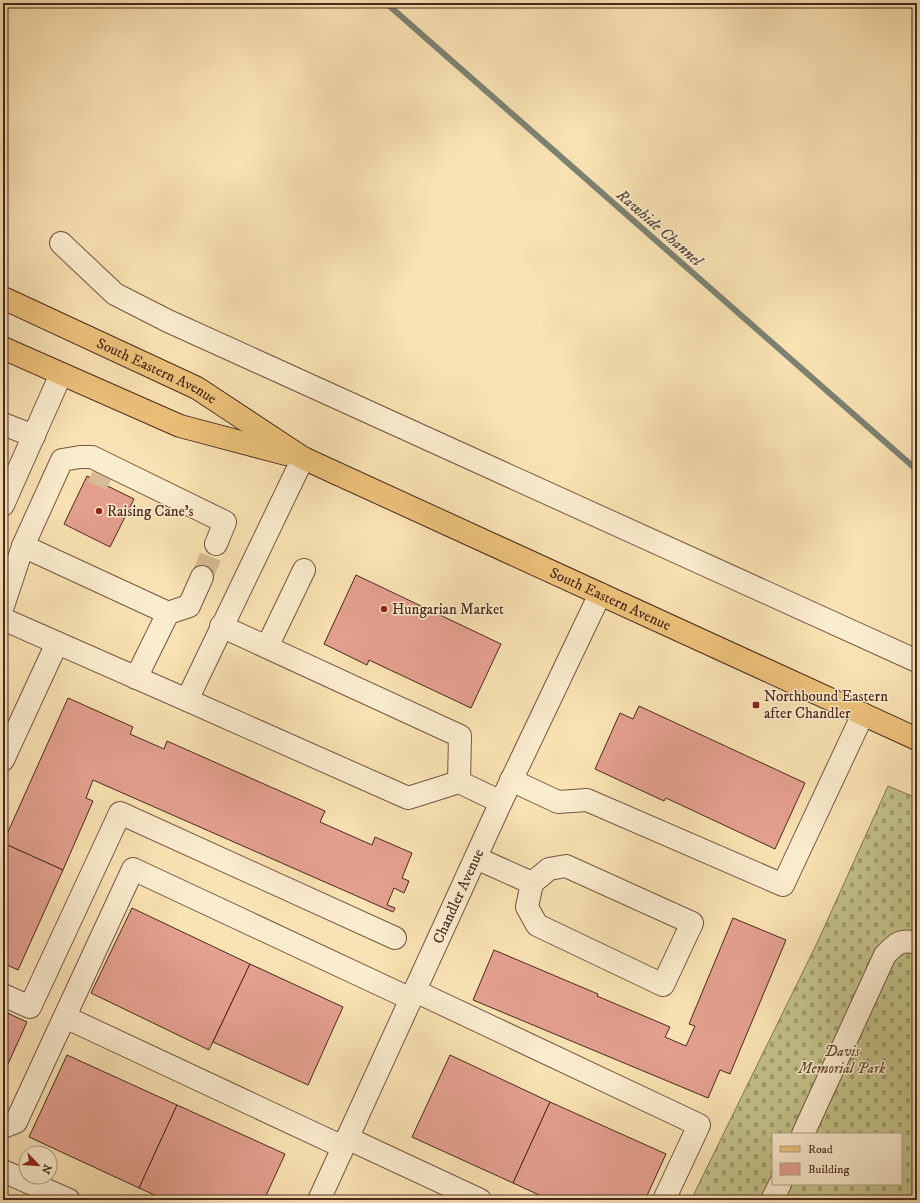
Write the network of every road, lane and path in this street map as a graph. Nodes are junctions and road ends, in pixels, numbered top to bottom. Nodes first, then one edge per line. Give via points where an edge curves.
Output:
1 (61, 243) dead end
2 (3, 298) edge
3 (3, 348) edge
4 (61, 374) junction
5 (3, 424) edge
6 (34, 436) junction
7 (303, 458) junction
8 (94, 469) junction
9 (3, 505) edge
10 (190, 506) junction
11 (216, 544) tunnel mouth
12 (23, 546) junction
13 (304, 570) dead end
14 (202, 577) tunnel mouth
15 (600, 594) junction
16 (3, 606) edge
17 (168, 613) junction
18 (3, 619) edge
19 (222, 626) junction
20 (57, 643) junction
21 (267, 647) junction
22 (917, 660) edge
23 (136, 678) junction
24 (187, 700) junction
25 (863, 714) junction
26 (917, 739) edge
27 (3, 760) edge
28 (512, 780) junction
29 (460, 782) junction
30 (501, 802) junction
31 (476, 858) junction
32 (532, 883) junction
33 (395, 938) dead end
34 (917, 943) edge
35 (3, 995) edge
36 (413, 995) junction
37 (65, 1017) junction
38 (3, 1127) edge
39 (802, 1133) edge
40 (345, 1143) junction
41 (3, 1170) edge
42 (69, 1200) edge
43 (319, 1200) edge
44 (480, 1200) edge
45 (664, 1200) edge

1 - 22 street via 115,294 168,321
2 - 7 main road, South Eastern Avenue via 197,388
3 - 4 main road, South Eastern Avenue
4 - 6 street
4 - 7 main road, South Eastern Avenue via 180,426
5 - 6 street
6 - 9 street
7 - 15 main road, South Eastern Avenue
7 - 19 street
8 - 10 street via 160,504
8 - 10 street via 92,457
8 - 12 street via 62,460
10 - 11 street via 225,522
12 - 16 street
12 - 17 street
13 - 21 street
14 - 17 street via 188,606
15 - 25 main road, South Eastern Avenue
15 - 28 street, Chandler Avenue
17 - 23 street
18 - 20 street
19 - 21 street
19 - 24 street
20 - 23 street
20 - 27 street
21 - 29 street via 460,736
23 - 24 street
24 - 29 street via 408,798
25 - 26 main road, South Eastern Avenue
25 - 28 street via 783,885 587,800 558,802
28 - 30 street, Chandler Avenue
29 - 30 street
30 - 31 street, Chandler Avenue
31 - 32 street
31 - 36 street, Chandler Avenue
32 - 32 street via 548,869 566,866 692,923 663,985 537,925 527,907
33 - 35 street via 120,813 30,1007
34 - 39 street via 906,940 895,945 885,955
36 - 37 street via 133,869
36 - 40 street, Chandler Avenue
36 - 45 street via 699,1125
37 - 38 street via 16,1122
37 - 40 street
40 - 43 street, Chandler Avenue
40 - 44 street
41 - 42 street

